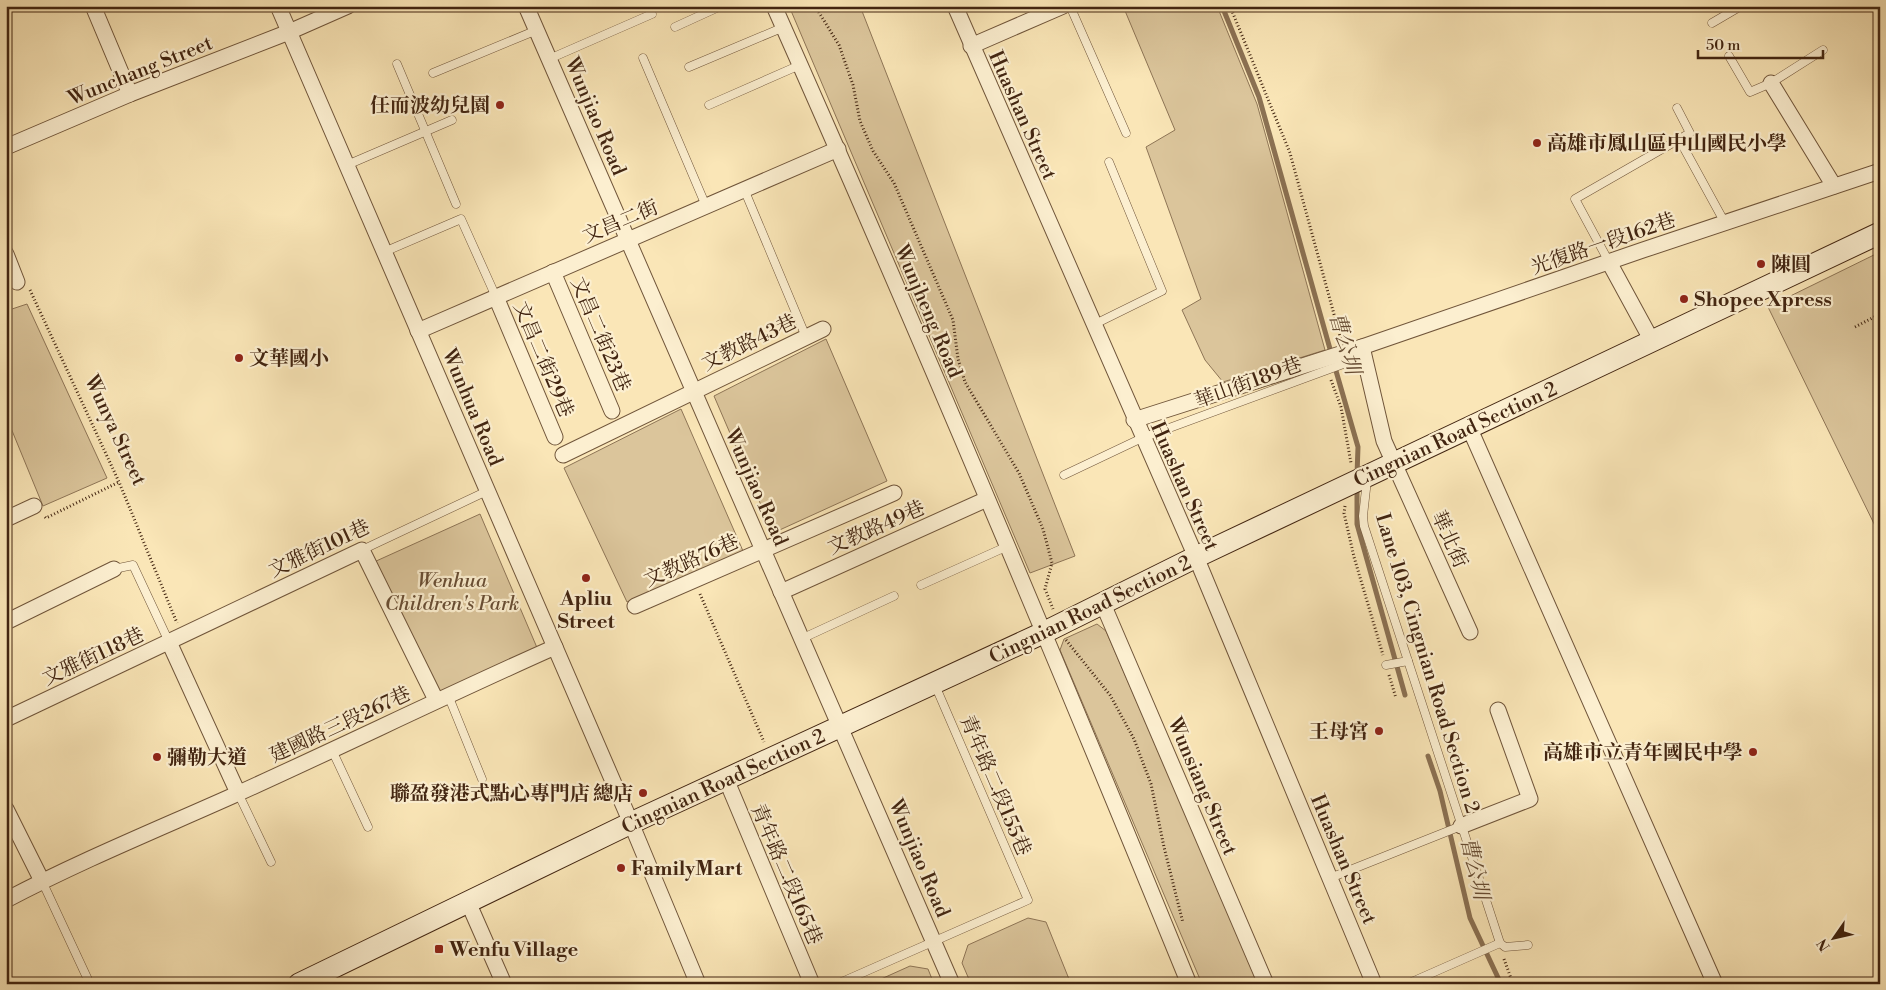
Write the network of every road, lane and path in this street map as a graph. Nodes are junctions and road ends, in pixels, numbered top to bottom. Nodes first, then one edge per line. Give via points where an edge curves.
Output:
1 (93, 6) edge
2 (278, 6) edge
3 (348, 6) edge
4 (526, 6) edge
5 (721, 6) edge
6 (774, 6) edge
7 (816, 6) edge
8 (955, 6) edge
9 (1063, 6) edge
10 (1070, 6) edge
11 (1230, 6) edge
12 (1741, 6) edge
13 (652, 14) dead end
14 (1712, 23) dead end
15 (675, 27) dead end
16 (784, 27) junction
17 (537, 30) junction
18 (289, 32) junction
19 (971, 46) junction
20 (1823, 50) dead end
21 (1729, 56) dead end
22 (643, 58) dead end
23 (550, 59) junction
24 (396, 64) dead end
25 (800, 65) junction
26 (689, 67) dead end
27 (433, 73) dead end
28 (1771, 84) junction
29 (130, 94) junction
30 (709, 105) dead end
31 (1677, 108) dead end
32 (452, 120) dead end
33 (425, 131) junction
34 (1126, 133) dead end
35 (1679, 139) junction
36 (6, 147) edge
37 (838, 149) junction
38 (1109, 162) dead end
39 (347, 165) junction
40 (1880, 171) edge
41 (1834, 186) junction
42 (744, 189) junction
43 (456, 204) dead end
44 (706, 206) junction
45 (1725, 223) junction
46 (1880, 233) edge
47 (628, 240) junction
48 (384, 252) junction
49 (6, 254) edge
50 (1609, 262) junction
51 (553, 272) junction
52 (17, 282) joint
53 (496, 297) junction
54 (1880, 314) edge
55 (1093, 325) junction
56 (1855, 327) dead end
57 (823, 329) dead end
58 (418, 331) junction
59 (806, 337) junction
60 (1652, 341) junction
61 (1363, 352) junction
62 (1343, 357) junction
63 (1327, 366) junction
64 (693, 392) junction
65 (612, 411) dead end
66 (1134, 420) junction
67 (1469, 427) junction
68 (555, 437) dead end
69 (1142, 438) junction
70 (563, 455) dead end
71 (1393, 463) junction
72 (1064, 475) dead end
73 (1359, 479) junction
74 (119, 482) junction
75 (487, 491) junction
76 (894, 492) dead end
77 (987, 499) junction
78 (34, 506) joint
79 (6, 519) edge
80 (1008, 546) junction
81 (362, 550) junction
82 (762, 550) junction
83 (1196, 557) junction
84 (114, 569) joint
85 (694, 580) junction
86 (921, 585) dead end
87 (1044, 589) dead end
88 (781, 592) junction
89 (894, 596) dead end
90 (1102, 604) junction
91 (635, 606) dead end
92 (6, 622) edge
93 (1044, 632) junction
94 (1470, 632) dead end
95 (182, 635) junction
96 (801, 639) junction
97 (169, 642) junction
98 (1068, 643) dead end
99 (554, 647) junction
100 (1408, 660) junction
101 (1386, 665) junction
102 (934, 683) junction
103 (442, 697) junction
104 (1396, 698) dead end
105 (1498, 710) dead end
106 (6, 720) edge
107 (840, 726) junction
108 (332, 750) junction
109 (771, 759) junction
110 (482, 779) dead end
111 (726, 780) junction
112 (238, 793) junction
113 (6, 809) edge
114 (631, 823) junction
115 (368, 827) dead end
116 (1459, 827) junction
117 (271, 862) dead end
118 (1330, 878) junction
119 (42, 881) junction
120 (6, 900) edge
121 (468, 902) junction
122 (1183, 924) dead end
123 (934, 941) junction
124 (1496, 945) junction
125 (1528, 945) dead end
126 (312, 981) edge
127 (90, 984) edge
128 (504, 984) edge
129 (698, 984) edge
130 (812, 984) edge
131 (837, 984) edge
132 (952, 984) edge
133 (1190, 984) edge
134 (1266, 984) edge
135 (1374, 984) edge
136 (1407, 984) edge
137 (1513, 984) edge
138 (1715, 984) edge

1 - 29 street
2 - 18 street, Wunhua Road
3 - 18 street, Wunchang Street
4 - 17 street, Wunjiao Road
5 - 15 lane
6 - 16 street, Wunjheng Road
7 - 87 path via 839,45 853,85 860,121 894,183 953,320 958,359 965,382 1019,473 1043,529 1052,563
8 - 19 street, Huashan Street
9 - 19 street
10 - 34 lane
11 - 62 path via 1290,153
12 - 14 lane
13 - 23 lane
16 - 25 street, Wunjheng Road
16 - 26 lane
17 - 23 street, Wunjiao Road
17 - 27 lane
18 - 29 street, Wunchang Street
18 - 39 street, Wunhua Road
19 - 55 street, Huashan Street
20 - 28 lane
21 - 28 lane via 1750,92
22 - 44 lane
23 - 47 street, Wunjiao Road
24 - 33 lane
25 - 30 lane
25 - 37 street, Wunjheng Road
28 - 41 street
29 - 36 street, Wunchang Street
31 - 35 lane via 1690,133
32 - 33 lane
33 - 39 lane
33 - 43 lane
35 - 45 lane
35 - 50 lane via 1575,199
37 - 42 street, 文昌二街
37 - 77 street, Wunjheng Road
38 - 55 lane via 1162,291
39 - 48 street, Wunhua Road
40 - 41 street, 光復路一段162巷
41 - 45 street, 光復路一段162巷
42 - 44 street, 文昌二街
42 - 59 lane
44 - 47 street, 文昌二街
45 - 50 street, 光復路一段162巷
46 - 60 street, Cingnian Road Section 2
47 - 51 street, 文昌二街
47 - 64 street, Wunjiao Road
48 - 53 lane via 461,219
48 - 58 street, Wunhua Road
49 - 52 street
50 - 60 street
50 - 61 street, 光復路一段162巷
51 - 53 street, 文昌二街
51 - 65 street, 文昌二街23巷
52 - 74 path, Wunya Street via 24,278
53 - 58 street, 文昌二街
53 - 68 street, 文昌二街29巷
54 - 56 path
55 - 66 street, Huashan Street
57 - 59 street, 文教路43巷
58 - 75 street, Wunhua Road
59 - 64 street, 文教路43巷
60 - 67 street, Cingnian Road Section 2
61 - 62 street, 光復路一段162巷
61 - 71 street, 華北街 via 1384,441
62 - 63 street, 光復路一段162巷
63 - 66 street, 光復路一段162巷
63 - 69 lane, 華山街189巷
63 - 73 path
64 - 70 street, 文教路43巷
64 - 82 street, Wunjiao Road
66 - 69 street, Huashan Street
67 - 71 street, Cingnian Road Section 2
67 - 138 street
69 - 72 lane, 華山街189巷
69 - 83 street, Huashan Street
71 - 73 street, Cingnian Road Section 2
71 - 94 street, 華北街
73 - 83 street, Cingnian Road Section 2
73 - 100 lane, Lane 103, Cingnian Road Section 2 via 1364,526
73 - 101 path via 1344,513
74 - 78 path via 46,518
74 - 95 path, Wunya Street
75 - 81 lane, 文雅街101巷
75 - 99 street, Wunhua Road
76 - 82 street, 文教路76巷
77 - 80 street, Wunjheng Road
77 - 88 street, 文教路49巷
78 - 79 street
80 - 86 lane
80 - 93 street, Wunjheng Road
81 - 95 street, 文雅街101巷
81 - 103 street
82 - 85 street, 文教路76巷
82 - 88 street, Wunjiao Road
83 - 90 street, Cingnian Road Section 2
83 - 118 street, Huashan Street
84 - 92 street
84 - 97 lane via 132,565
85 - 91 street, 文教路76巷
85 - 109 path
88 - 96 street, Wunjiao Road
89 - 96 lane
90 - 93 street, Cingnian Road Section 2
90 - 134 street, Wunsiang Street
93 - 102 street, Cingnian Road Section 2
93 - 133 street
95 - 97 street, 文雅街101巷
96 - 107 street, Wunjiao Road
97 - 106 street, 文雅街118巷
97 - 112 street
98 - 122 path via 1110,695 1134,738 1151,784
99 - 103 street, 建國路三段267巷
99 - 114 street, Wunhua Road
100 - 101 lane
100 - 116 lane, Lane 103, Cingnian Road Section 2
101 - 104 path
102 - 107 street, Cingnian Road Section 2
102 - 123 lane, 青年路二段155巷 via 1028,900
103 - 108 street, 建國路三段267巷
103 - 110 lane
105 - 116 street via 1530,799
107 - 109 street, Cingnian Road Section 2
107 - 123 street, Wunjiao Road
108 - 112 street, 建國路三段267巷
108 - 115 lane
109 - 111 street, Cingnian Road Section 2
111 - 114 street, Cingnian Road Section 2
111 - 130 street, 青年路二段165巷
112 - 117 lane
112 - 119 street, 建國路三段267巷
113 - 119 street
114 - 121 street, Cingnian Road Section 2
114 - 129 street, Wunhua Road
116 - 118 lane
116 - 124 lane, Lane 103, Cingnian Road Section 2
118 - 135 street, Huashan Street
119 - 120 street, 建國路三段267巷
119 - 127 lane
121 - 126 street, Cingnian Road Section 2
121 - 128 street
123 - 131 lane
123 - 132 street, Wunjiao Road
124 - 125 lane
124 - 136 lane
124 - 137 path

